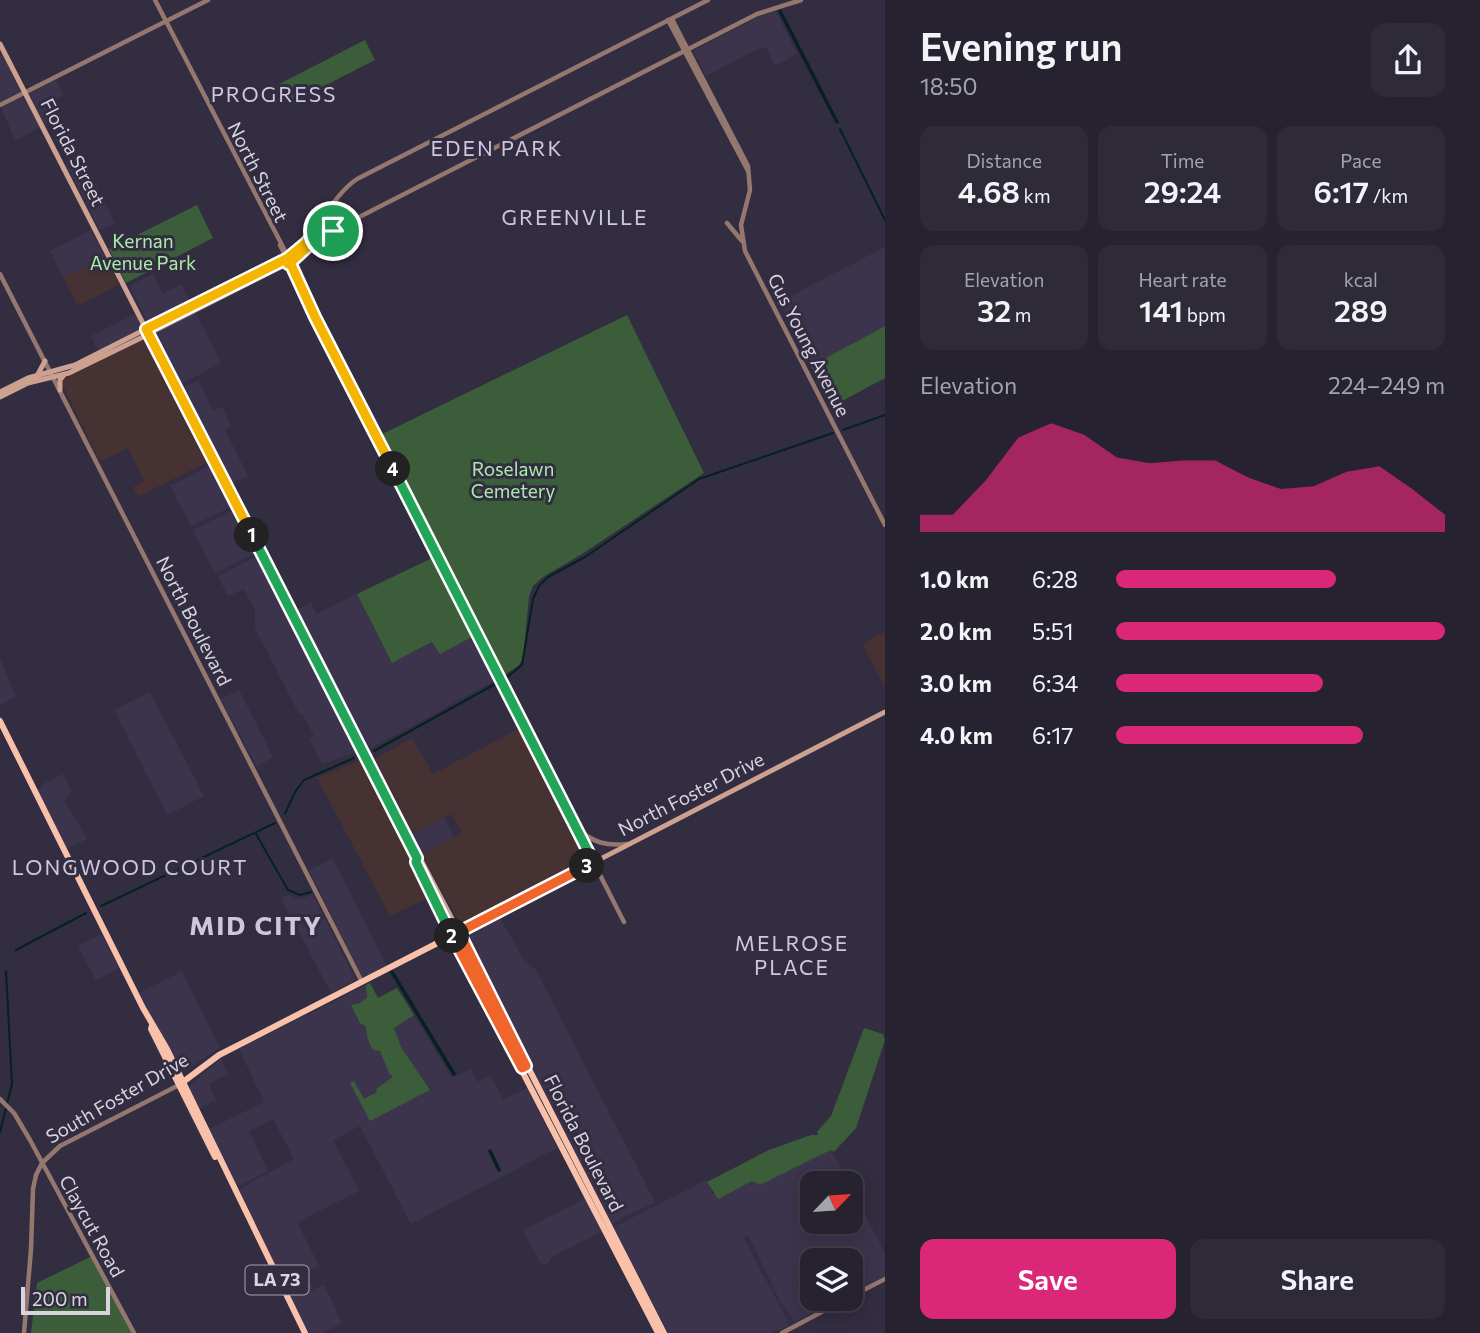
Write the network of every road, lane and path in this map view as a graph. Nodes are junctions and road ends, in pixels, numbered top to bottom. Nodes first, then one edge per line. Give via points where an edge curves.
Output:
1 (155, 0) edge
2 (208, 0) edge
3 (708, 0) edge
4 (801, 0) edge
5 (670, 20) junction
6 (166, 22) junction
7 (0, 44) edge
8 (686, 50) junction
9 (25, 92) junction
10 (0, 105) edge
11 (322, 221) junction
12 (727, 223) dead end
13 (333, 231) junction
14 (742, 242) junction
15 (279, 244) junction
16 (285, 251) junction
17 (296, 253) junction
18 (288, 261) junction
19 (0, 274) edge
20 (148, 331) junction
21 (45, 361) junction
22 (52, 375) junction
23 (64, 375) junction
24 (37, 376) junction
25 (60, 390) junction
26 (0, 394) edge
27 (885, 524) edge
28 (290, 610) joint
29 (885, 712) edge
30 (0, 721) edge
31 (576, 828) junction
32 (628, 844) junction
33 (594, 863) junction
34 (624, 922) dead end
35 (456, 934) junction
36 (362, 982) junction
37 (152, 1025) junction
38 (176, 1068) junction
39 (195, 1073) junction
40 (181, 1084) junction
41 (1, 1100) edge
42 (42, 1163) junction
43 (237, 1201) junction
44 (246, 1211) junction
45 (251, 1226) junction
46 (885, 1279) edge
47 (863, 1291) edge
48 (824, 1311) edge
49 (652, 1317) junction
50 (24, 1333) edge
51 (134, 1333) edge
52 (305, 1333) edge
53 (657, 1333) edge
54 (664, 1333) edge
55 (782, 1333) edge

1 - 6 street, North Street
2 - 6 street
3 - 5 street
4 - 8 street via 761,12
5 - 8 street, Gus Young Avenue
5 - 11 street via 358,179 340,194
6 - 9 street
6 - 15 street, North Street
7 - 9 main road, Florida Street
8 - 13 street
8 - 14 street, Gus Young Avenue via 748,171 750,190
9 - 10 street
9 - 20 main road, Florida Street
11 - 13 street
11 - 17 street
12 - 14 street
13 - 18 street
14 - 27 street, Gus Young Avenue
15 - 16 street, North Street
15 - 18 street, North Street
16 - 17 street
16 - 18 street, North Street
17 - 18 street
18 - 20 street
18 - 31 street, North Street
19 - 21 street, North Boulevard
20 - 22 main road
20 - 23 main road
20 - 28 main road, Florida Street
21 - 22 street, North Boulevard
21 - 24 main road
22 - 23 main road
22 - 24 main road
22 - 25 street, North Boulevard
22 - 26 main road
23 - 25 main road
24 - 26 main road
25 - 36 street, North Boulevard
28 - 35 main road, Florida Boulevard
29 - 32 main road, North Foster Drive
30 - 37 main road, LA 73
31 - 32 street via 593,841
31 - 33 street, North Street
32 - 33 main road, North Foster Drive
33 - 34 street, North Street
33 - 35 main road, North Foster Drive
35 - 36 main road, North Foster Drive
35 - 49 main road, Florida Boulevard
36 - 39 main road, South Foster Drive via 219,1055
37 - 38 main road, LA 73
37 - 40 main road, LA 73
38 - 39 main road
38 - 40 main road, LA 73
39 - 40 main road, South Foster Drive
40 - 42 street, South Foster Drive via 60,1146
40 - 43 main road, LA 73
40 - 44 main road, LA 73
41 - 42 street, Claycut Road
42 - 50 street, South Foster Drive via 33,1188
42 - 51 street, Claycut Road
43 - 44 main road
43 - 45 main road, LA 73
44 - 45 main road, LA 73
45 - 52 main road, LA 73
46 - 47 street
48 - 55 street
49 - 53 main road, Florida Boulevard
49 - 54 main road, Florida Boulevard

